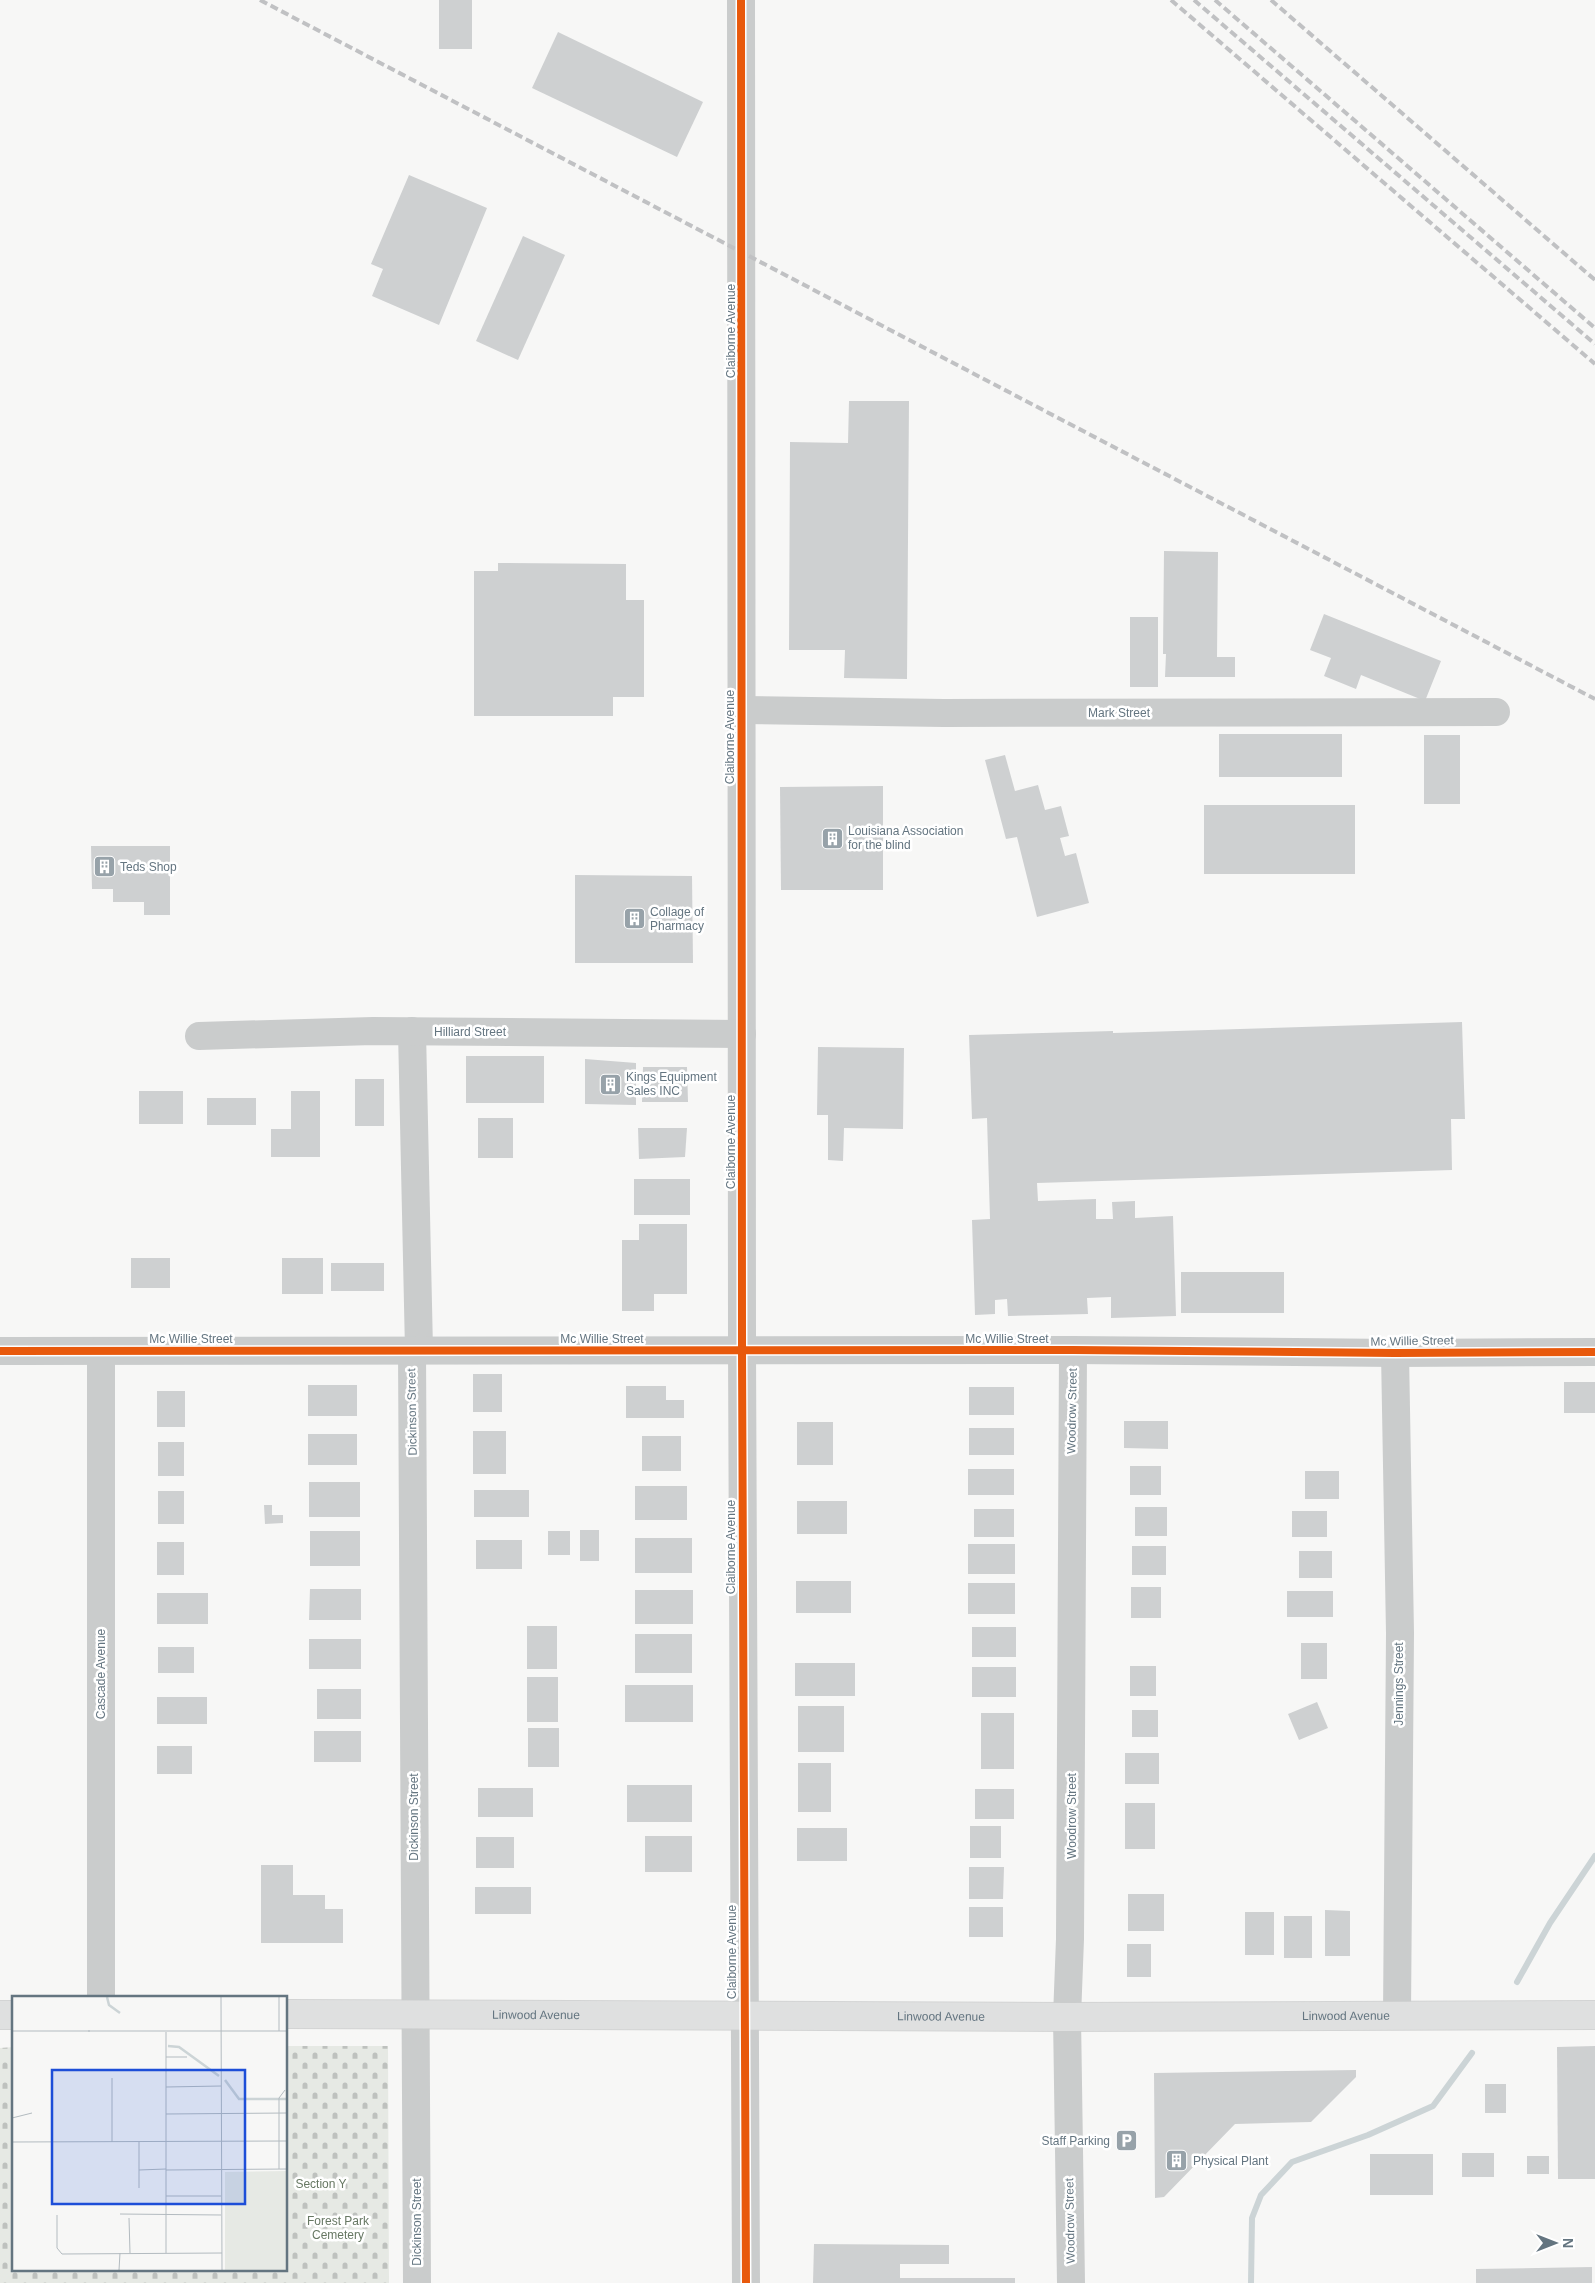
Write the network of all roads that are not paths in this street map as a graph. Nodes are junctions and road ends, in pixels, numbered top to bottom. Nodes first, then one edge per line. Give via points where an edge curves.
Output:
1 (741, 0) edge
2 (742, 710) junction
3 (1496, 712) dead end
4 (412, 1031) junction
5 (742, 1034) junction
6 (199, 1036) dead end
7 (415, 1350) junction
8 (742, 1350) junction
9 (1073, 1350) junction
10 (0, 1351) edge
11 (102, 1351) junction
12 (1595, 1352) edge
13 (1395, 1353) junction
14 (101, 1996) edge
15 (288, 2014) edge
16 (416, 2014) junction
17 (1397, 2015) junction
18 (1595, 2015) edge
19 (744, 2016) junction
20 (1066, 2017) junction
21 (417, 2283) edge
22 (746, 2283) edge
23 (1071, 2283) edge

1 - 2 street, Claiborne Avenue
2 - 3 street, Mark Street
2 - 5 street, Claiborne Avenue
4 - 5 street, Hilliard Street
4 - 6 street, Hilliard Street
4 - 7 street, Dickinson Street
5 - 8 street, Claiborne Avenue
7 - 8 street, Mc Willie Street
7 - 11 street, Mc Willie Street
7 - 16 street, Dickinson Street
8 - 9 street, Mc Willie Street
8 - 19 street, Claiborne Avenue
9 - 13 street, Mc Willie Street
9 - 20 street, Woodrow Street via 1071,1929
10 - 11 street, Mc Willie Street
11 - 14 street, Cascade Avenue
12 - 13 street, Mc Willie Street
13 - 17 street, Jennings Street via 1400,1633
15 - 16 main road, Linwood Avenue
16 - 19 main road, Linwood Avenue
16 - 21 street, Dickinson Street
17 - 18 main road, Linwood Avenue
17 - 20 main road, Linwood Avenue
19 - 20 main road, Linwood Avenue
19 - 22 street, Claiborne Avenue
20 - 23 street, Woodrow Street

